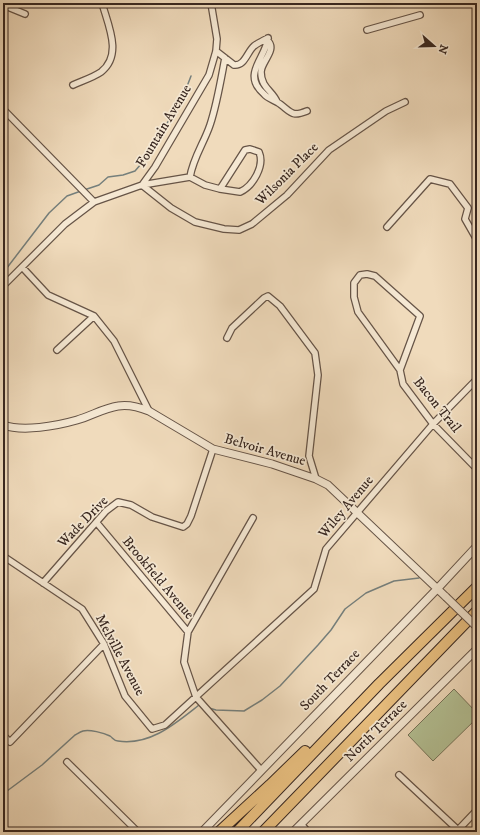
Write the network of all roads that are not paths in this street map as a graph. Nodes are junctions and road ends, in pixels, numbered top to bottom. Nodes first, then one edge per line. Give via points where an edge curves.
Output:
1 (102, 3) edge
2 (211, 3) edge
3 (3, 5) edge
4 (25, 14) dead end
5 (420, 15) dead end
6 (368, 30) dead end
7 (216, 51) junction
8 (225, 58) junction
9 (73, 85) dead end
10 (404, 102) dead end
11 (3, 109) edge
12 (307, 111) dead end
13 (190, 177) junction
14 (142, 185) junction
15 (220, 189) junction
16 (94, 202) junction
17 (387, 227) dead end
18 (477, 240) edge
19 (22, 267) junction
20 (3, 286) edge
21 (94, 316) junction
22 (227, 338) dead end
23 (57, 350) dead end
24 (400, 370) junction
25 (477, 379) edge
26 (149, 411) junction
27 (433, 424) junction
28 (3, 425) edge
29 (213, 449) junction
30 (477, 470) edge
31 (316, 479) junction
32 (357, 512) junction
33 (253, 518) dead end
34 (97, 523) junction
35 (477, 546) edge
36 (3, 556) edge
37 (43, 583) junction
38 (477, 587) edge
39 (438, 588) junction
40 (477, 611) edge
41 (477, 627) edge
42 (188, 632) junction
43 (104, 644) junction
44 (477, 648) edge
45 (379, 684) junction
46 (196, 697) junction
47 (152, 729) joint
48 (3, 735) edge
49 (67, 762) dead end
50 (261, 770) junction
51 (399, 775) dead end
52 (290, 805) junction
53 (477, 810) edge
54 (301, 824) junction
55 (138, 832) edge
56 (202, 832) edge
57 (219, 832) edge
58 (237, 832) edge
59 (263, 832) edge
60 (268, 832) edge
61 (293, 832) edge
62 (308, 832) edge

1 - 9 street via 114,44 110,64 100,72
2 - 7 street, Fountain Avenue via 217,39
3 - 4 street
5 - 6 street
7 - 8 street
7 - 14 street, Fountain Avenue via 208,74
8 - 12 street via 234,65 240,64 254,46 268,38 265,50 255,66 254,77 260,90 293,114 298,115
8 - 13 street via 210,125 192,165
10 - 14 street, Wilsonia Place via 386,111 329,150 288,195 252,224 239,230 195,222 171,208
11 - 16 street
13 - 14 street
13 - 15 street
14 - 16 street, Fountain Avenue
15 - 15 street via 240,192 249,186 261,162 259,152 245,150
16 - 19 street, Fountain Avenue via 65,224
17 - 18 street via 430,179 450,184 468,208 465,220
19 - 20 street, Fountain Avenue
19 - 21 street via 48,295
21 - 23 street
21 - 26 street via 114,341
22 - 31 street via 232,328 268,296 280,306 315,353 318,374 309,456
24 - 24 street, Bacon Trail via 358,312 354,282 360,275 375,276 420,316
24 - 27 street, Bacon Trail via 403,384
25 - 27 street, Wiley Avenue
26 - 28 street, Belvoir Avenue via 137,407 118,406 52,425 19,428
26 - 29 street, Belvoir Avenue
27 - 30 street, Bacon Trail
27 - 32 street, Wiley Avenue
29 - 31 street, Belvoir Avenue via 272,464
29 - 34 street, Wade Drive via 192,516 183,527 118,502 106,511
31 - 32 street, Belvoir Avenue via 328,485
32 - 39 street, Belvoir Avenue
32 - 46 street, Wiley Avenue via 326,549 314,589
33 - 42 street
34 - 37 street, Wade Drive
34 - 42 street, Brookfield Avenue
35 - 39 street, South Terrace
36 - 37 street
37 - 43 street, Melville Avenue via 82,609
38 - 45 highway
39 - 41 street, Belvoir Avenue, bridge
39 - 50 street, South Terrace
40 - 52 highway
42 - 46 street, Brookfield Avenue via 184,662
43 - 47 street, Melville Avenue via 125,696
43 - 48 street via 10,742
44 - 54 street, North Terrace
45 - 57 highway via 328,728
45 - 58 highway
46 - 47 street, Wiley Avenue via 165,725
46 - 50 street, Brookfield Avenue
49 - 55 street
50 - 56 street, South Terrace
51 - 53 street via 458,830
52 - 59 highway
52 - 60 highway
54 - 61 street, North Terrace
54 - 62 street

